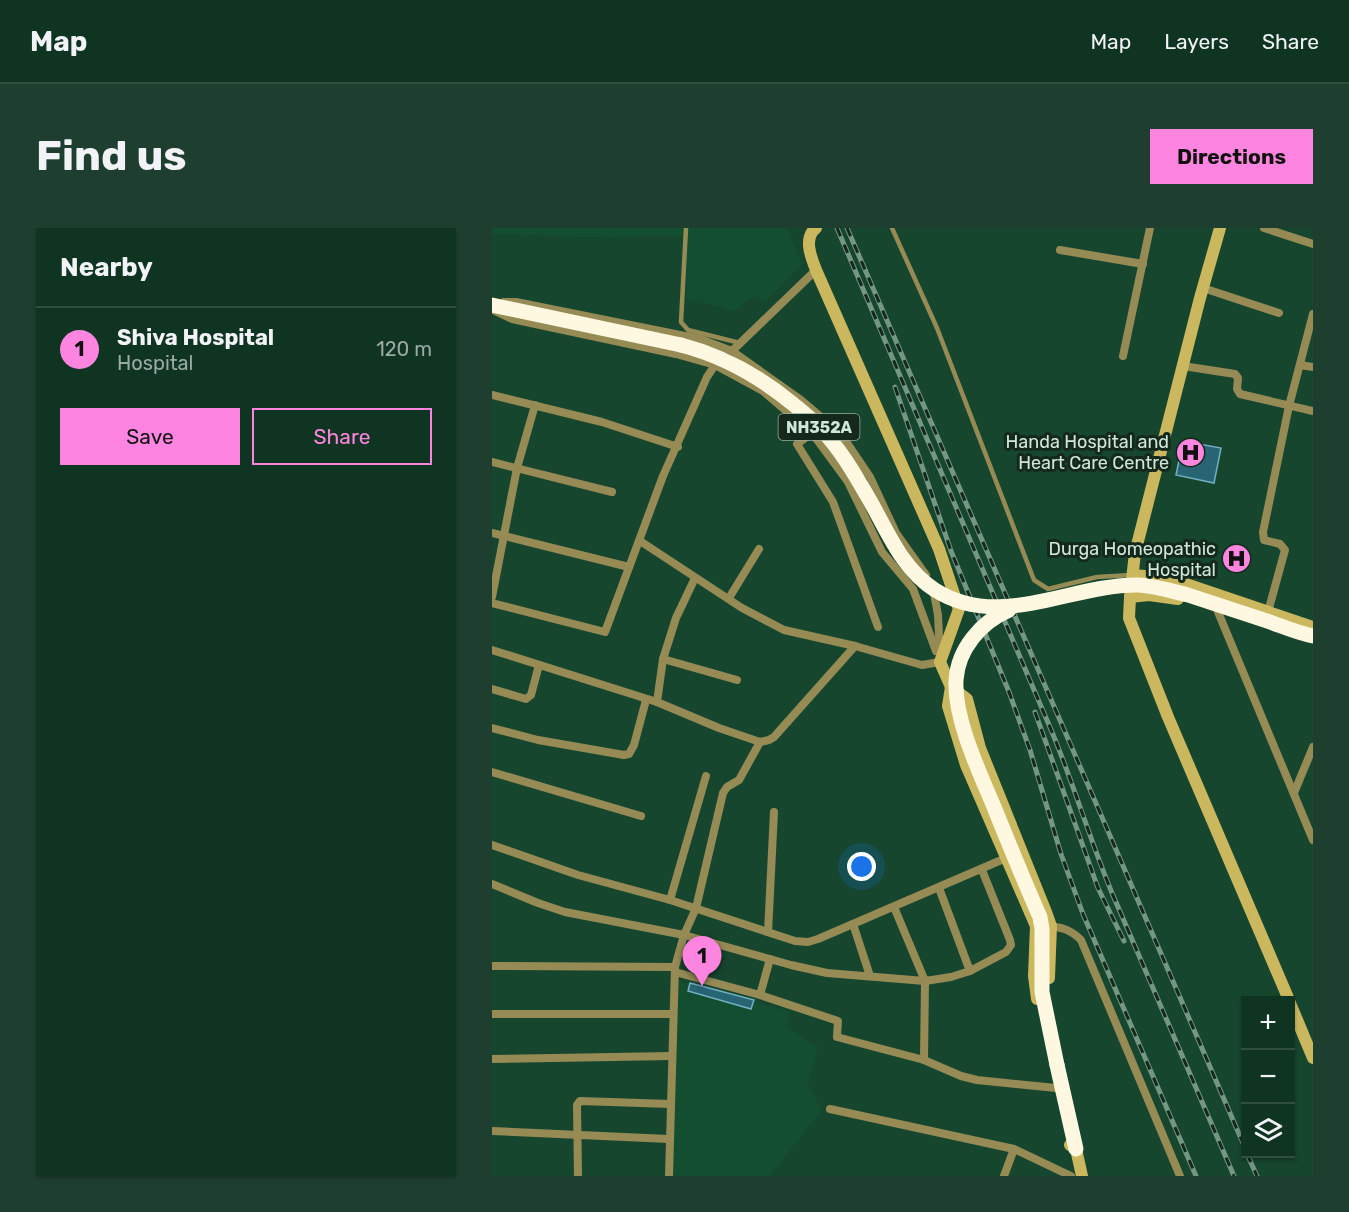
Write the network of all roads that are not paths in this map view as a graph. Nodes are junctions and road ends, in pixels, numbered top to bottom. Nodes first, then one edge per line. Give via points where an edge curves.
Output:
1 (686, 228) edge
2 (816, 228) edge
3 (892, 228) edge
4 (1150, 228) edge
5 (1220, 228) edge
6 (1264, 228) edge
7 (1313, 244) edge
8 (1060, 250) dead end
9 (1143, 264) junction
10 (816, 270) junction
11 (1203, 288) junction
12 (492, 306) edge
13 (1280, 313) dead end
14 (1313, 314) edge
15 (740, 343) junction
16 (732, 351) junction
17 (1123, 356) dead end
18 (715, 365) junction
19 (1300, 365) junction
20 (1184, 366) junction
21 (1313, 367) edge
22 (492, 395) edge
23 (534, 405) junction
24 (1289, 406) junction
25 (1313, 411) edge
26 (812, 433) junction
27 (678, 447) junction
28 (492, 462) edge
29 (517, 468) junction
30 (612, 492) dead end
31 (492, 533) edge
32 (503, 536) junction
33 (640, 541) junction
34 (759, 549) dead end
35 (629, 567) junction
36 (1132, 575) junction
37 (695, 578) junction
38 (492, 597) edge
39 (1130, 597) junction
40 (729, 598) junction
41 (492, 603) edge
42 (1020, 606) junction
43 (1218, 612) junction
44 (1268, 612) junction
45 (878, 627) dead end
46 (1313, 627) edge
47 (1313, 636) edge
48 (1313, 644) edge
49 (855, 646) junction
50 (492, 650) edge
51 (663, 659) junction
52 (940, 662) junction
53 (539, 665) junction
54 (737, 680) dead end
55 (951, 687) junction
56 (492, 689) edge
57 (646, 700) junction
58 (657, 702) junction
59 (492, 728) edge
60 (760, 742) junction
61 (1313, 747) edge
62 (492, 772) edge
63 (706, 776) dead end
64 (1294, 793) junction
65 (774, 812) dead end
66 (641, 816) dead end
67 (1313, 840) edge
68 (492, 845) edge
69 (1006, 858) junction
70 (982, 870) junction
71 (492, 884) edge
72 (939, 888) junction
73 (670, 900) junction
74 (894, 907) junction
75 (696, 908) junction
76 (853, 924) junction
77 (1036, 926) junction
78 (1051, 926) junction
79 (768, 932) junction
80 (684, 935) junction
81 (770, 959) junction
82 (492, 966) edge
83 (675, 969) junction
84 (970, 971) junction
85 (870, 976) junction
86 (925, 981) junction
87 (760, 995) junction
88 (1287, 996) edge
89 (492, 1014) edge
90 (674, 1014) junction
91 (1295, 1014) edge
92 (672, 1056) junction
93 (1313, 1058) edge
94 (492, 1059) edge
95 (924, 1060) junction
96 (1056, 1088) junction
97 (670, 1104) junction
98 (830, 1109) dead end
99 (492, 1131) edge
100 (578, 1135) junction
101 (669, 1139) junction
102 (1014, 1149) junction
103 (1076, 1149) junction
104 (1081, 1171) edge
105 (578, 1176) edge
106 (669, 1176) edge
107 (1004, 1176) edge
108 (1070, 1176) edge
109 (1180, 1176) edge

1 - 15 lane via 681,322 688,330
2 - 10 street via 809,237
3 - 36 lane via 937,328 1034,580 1048,589
4 - 9 street
5 - 11 street
6 - 7 street
8 - 9 street
9 - 17 street
10 - 15 street
10 - 52 street via 939,549 959,609
11 - 13 street
11 - 20 street
12 - 16 street via 516,302 700,339
12 - 18 street via 512,320
12 - 42 highway, NH352A, bridge via 681,345 736,364 766,382 828,437 850,466 899,553 924,582 968,604 992,608
14 - 19 street
15 - 16 street
16 - 52 street via 841,434 870,477 896,533 932,582
18 - 26 street via 763,391
18 - 27 street
19 - 21 street
19 - 24 street
20 - 24 street via 1235,374 1240,394
20 - 36 street
22 - 23 street
23 - 27 street
23 - 29 street
24 - 25 street
24 - 44 street via 1263,532 1264,540 1280,544 1285,550
26 - 45 street via 797,444 833,502
26 - 52 street via 848,482 882,552 913,589
27 - 33 street via 663,476
28 - 29 street
29 - 30 street
29 - 32 street
31 - 32 street
32 - 35 street
32 - 38 street
33 - 35 street
33 - 37 street
34 - 40 street
35 - 41 street via 605,632
36 - 39 street
36 - 44 street via 1174,580
37 - 40 street
37 - 51 street
39 - 43 street via 1166,597
39 - 88 street via 1130,618 1167,717
40 - 49 street via 784,630
42 - 47 highway, NH352A, bridge via 1141,585 1209,602
42 - 103 highway, bridge via 993,618 976,634 964,652 956,682 971,752 1040,917 1042,992
43 - 48 street
43 - 64 street
44 - 46 street
49 - 52 street via 922,665
49 - 60 street via 774,737
50 - 53 street
51 - 54 street
51 - 58 street
52 - 55 street
53 - 56 street via 531,695 526,699
53 - 57 street
55 - 69 street via 948,706 957,738
55 - 78 street via 967,699 980,748
57 - 58 street
57 - 59 street via 634,745 624,755
58 - 60 street
60 - 75 street via 740,780 723,793
61 - 64 street
62 - 66 street
63 - 73 street
64 - 67 street
65 - 79 street
68 - 73 street via 578,875
69 - 70 street
69 - 77 street
70 - 72 street
70 - 84 street via 1011,945 1006,952
71 - 80 street via 565,912
72 - 74 street
72 - 84 street
73 - 75 street
74 - 76 street
74 - 86 street
75 - 79 street
75 - 80 street
76 - 79 street via 808,942
76 - 85 street
77 - 78 street
77 - 96 street via 1035,988
78 - 103 street via 1048,986 1080,1142
78 - 109 street via 1064,928 1081,940
80 - 81 street
80 - 83 street
81 - 85 street via 827,973
81 - 87 street
82 - 83 street
83 - 87 street
83 - 90 street
84 - 86 street
85 - 86 street
86 - 95 street
87 - 95 street via 838,1021 837,1037
89 - 90 street
90 - 92 street
91 - 93 street
92 - 94 street
92 - 97 street
95 - 96 street via 977,1080
96 - 103 street via 1071,1145
97 - 100 street via 580,1101
97 - 101 street
98 - 102 street
99 - 100 street
100 - 101 street
100 - 105 street
101 - 106 street
102 - 107 street
102 - 108 street
103 - 104 street
104 - 108 street

